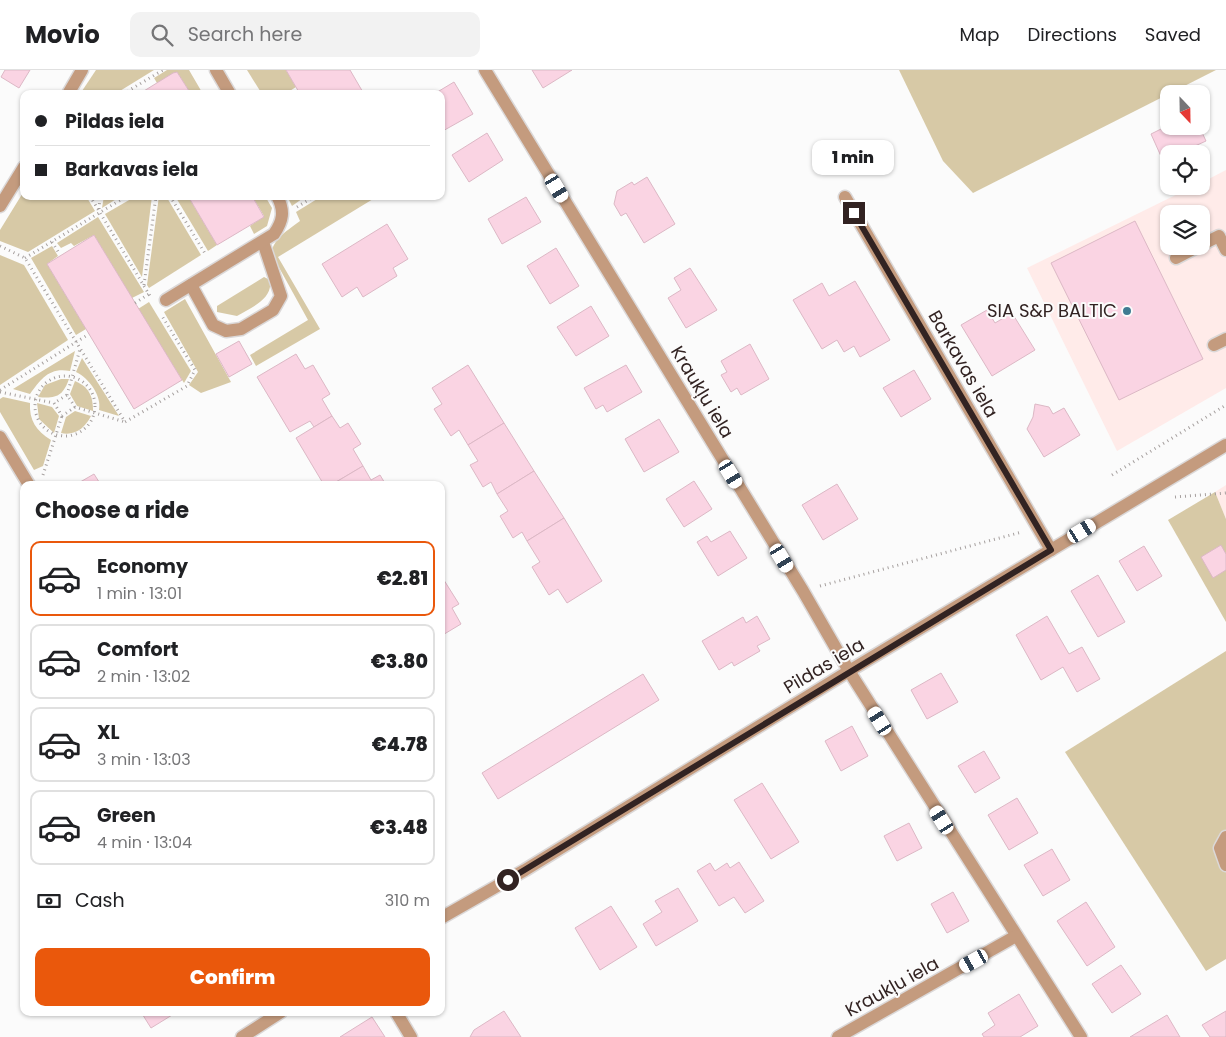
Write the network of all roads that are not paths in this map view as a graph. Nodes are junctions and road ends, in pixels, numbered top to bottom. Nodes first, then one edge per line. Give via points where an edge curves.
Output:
1 (82, 70) edge
2 (216, 70) edge
3 (485, 70) edge
4 (70, 90) edge
5 (228, 90) edge
6 (20, 174) edge
7 (845, 197) dead end
8 (278, 200) edge
9 (0, 206) edge
10 (1210, 241) edge
11 (263, 242) junction
12 (1226, 250) edge
13 (1182, 255) edge
14 (1176, 258) dead end
15 (191, 285) junction
16 (160, 304) road end
17 (0, 437) edge
18 (1225, 448) edge
19 (27, 481) edge
20 (1051, 550) junction
21 (849, 671) junction
22 (1226, 837) edge
23 (1226, 866) edge
24 (445, 916) edge
25 (1016, 936) junction
26 (275, 1016) edge
27 (398, 1016) edge
28 (242, 1037) edge
29 (411, 1037) edge
30 (838, 1037) edge
31 (1081, 1037) edge

1 - 4 street
2 - 5 street
3 - 21 street, Kraukļu iela
6 - 9 street
7 - 20 street, Barkavas iela
8 - 11 street via 283,214 280,224 274,234
10 - 12 street via 1219,236
11 - 15 street
11 - 15 street via 281,296 273,310 241,329 226,332 213,325
13 - 14 street
15 - 16 street
17 - 19 street
18 - 20 street, Pildas iela
20 - 21 street, Pildas iela
21 - 24 street, Pildas iela
21 - 25 street, Kraukļu iela
22 - 23 street via 1220,848
25 - 30 street, Kraukļu iela
25 - 31 street, Kraukļu iela
26 - 28 street
27 - 29 street

